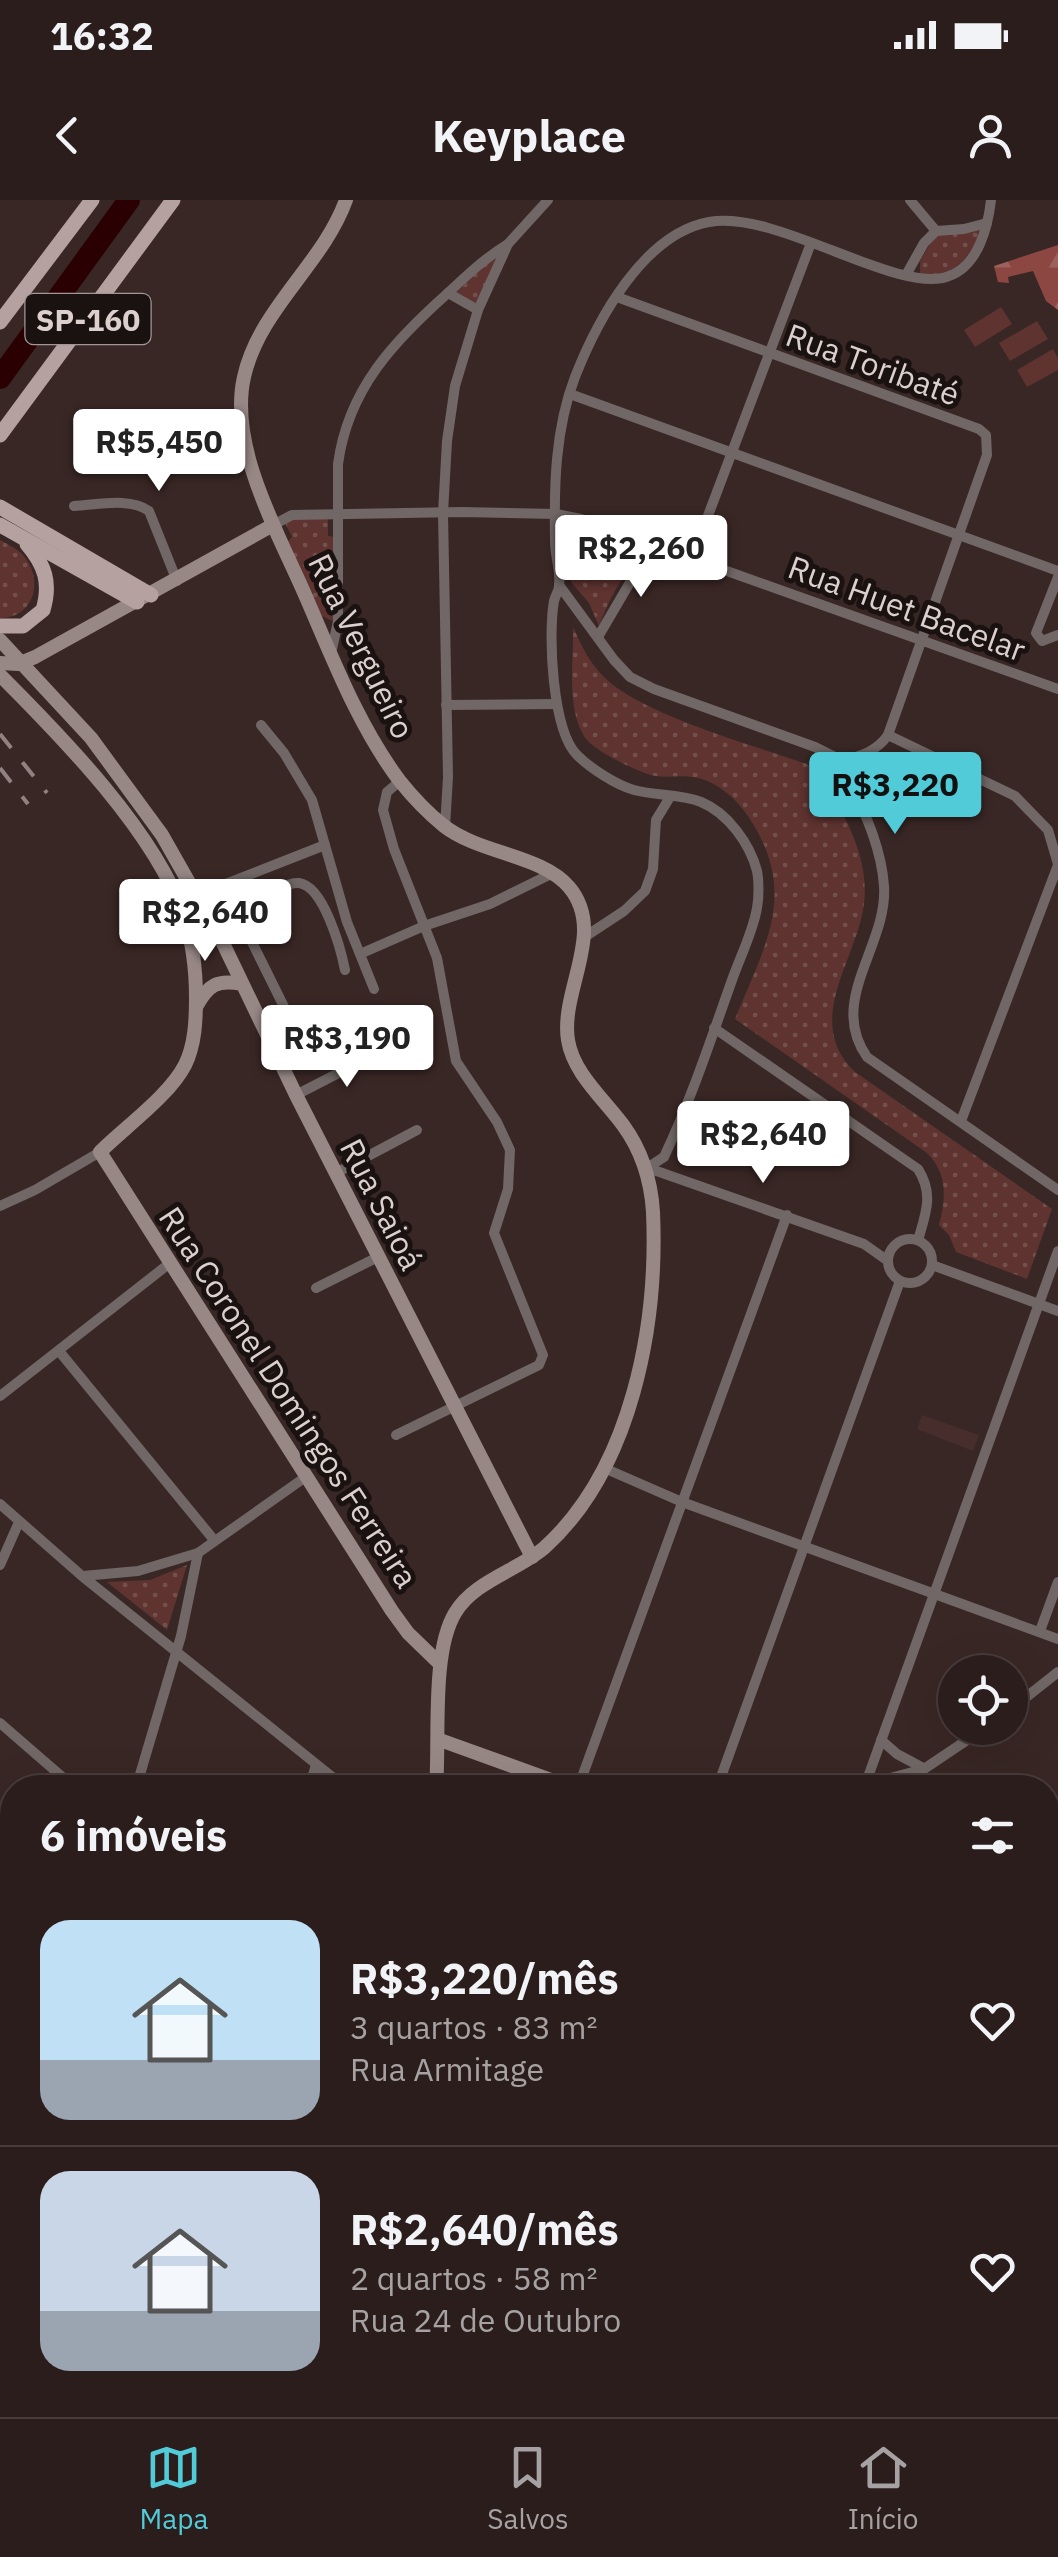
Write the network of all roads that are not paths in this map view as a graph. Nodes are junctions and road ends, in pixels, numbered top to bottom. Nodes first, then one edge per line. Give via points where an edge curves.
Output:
1 (92, 200) edge
2 (173, 200) edge
3 (346, 200) edge
4 (548, 200) edge
5 (910, 200) edge
6 (991, 200) edge
7 (986, 223) junction
8 (936, 231) junction
9 (811, 242) junction
10 (508, 244) junction
11 (906, 275) junction
12 (448, 293) junction
13 (617, 296) junction
14 (478, 310) junction
15 (0, 322) edge
16 (770, 354) junction
17 (570, 394) junction
18 (0, 435) edge
19 (731, 452) junction
20 (74, 506) dead end
21 (0, 507) edge
22 (443, 513) junction
23 (338, 514) junction
24 (556, 514) junction
25 (273, 525) junction
26 (0, 526) edge
27 (17, 534) junction
28 (960, 534) junction
29 (672, 549) junction
30 (692, 558) junction
31 (1058, 573) edge
32 (178, 580) junction
33 (560, 585) junction
34 (144, 599) junction
35 (0, 626) edge
36 (1058, 635) edge
37 (598, 638) junction
38 (0, 640) edge
39 (922, 640) junction
40 (330, 656) junction
41 (23, 662) junction
42 (0, 663) edge
43 (0, 675) edge
44 (1058, 689) edge
45 (556, 704) junction
46 (446, 705) junction
47 (260, 725) dead end
48 (888, 736) junction
49 (842, 760) junction
50 (400, 781) junction
51 (670, 797) junction
52 (445, 827) junction
53 (325, 845) junction
54 (1058, 864) edge
55 (553, 873) junction
56 (229, 882) junction
57 (195, 896) junction
58 (242, 908) junction
59 (424, 926) junction
60 (583, 938) junction
61 (221, 939) junction
62 (360, 954) junction
63 (204, 956) junction
64 (346, 970) dead end
65 (242, 984) junction
66 (374, 990) dead end
67 (196, 1007) junction
68 (296, 1028) dead end
69 (714, 1028) junction
70 (381, 1051) dead end
71 (296, 1095) junction
72 (961, 1122) junction
73 (418, 1130) dead end
74 (100, 1152) junction
75 (647, 1168) junction
76 (336, 1173) junction
77 (1058, 1190) edge
78 (0, 1206) edge
79 (787, 1215) junction
80 (918, 1240) junction
81 (864, 1244) junction
82 (895, 1245) junction
83 (1058, 1251) edge
84 (378, 1257) junction
85 (888, 1261) junction
86 (170, 1263) junction
87 (932, 1265) junction
88 (900, 1281) junction
89 (316, 1288) dead end
90 (1039, 1303) junction
91 (1058, 1311) edge
92 (59, 1350) junction
93 (0, 1396) edge
94 (453, 1405) junction
95 (396, 1435) dead end
96 (604, 1468) junction
97 (307, 1476) junction
98 (682, 1502) junction
99 (0, 1504) edge
100 (19, 1522) junction
101 (214, 1540) junction
102 (806, 1547) junction
103 (198, 1552) junction
104 (532, 1557) junction
105 (0, 1565) edge
106 (82, 1576) junction
107 (1058, 1582) edge
108 (934, 1593) junction
109 (1040, 1632) junction
110 (408, 1633) junction
111 (446, 1634) junction
112 (1058, 1639) edge
113 (176, 1653) junction
114 (439, 1664) junction
115 (1058, 1672) edge
116 (1028, 1696) edge
117 (0, 1723) edge
118 (440, 1740) junction
119 (880, 1740) junction
120 (960, 1745) edge
121 (316, 1765) junction
122 (924, 1769) junction
123 (60, 1775) edge
124 (140, 1775) edge
125 (313, 1775) edge
126 (329, 1775) edge
127 (437, 1775) edge
128 (539, 1775) edge
129 (581, 1775) edge
130 (723, 1775) edge
131 (868, 1775) edge
132 (903, 1775) edge

1 - 15 main road, SP-160
2 - 18 main road, SP-160
3 - 25 street, Rua Vergueiro via 265,327 245,372 241,418
4 - 10 street
5 - 8 street
6 - 7 street
7 - 8 street
7 - 11 street via 976,251 957,272 939,279
8 - 11 street
9 - 11 street
9 - 13 street via 767,226 708,222 652,252
9 - 16 street
10 - 12 street
10 - 14 street
12 - 14 street
12 - 23 street via 393,344 359,393 341,441
13 - 16 street, Rua Toribaté
13 - 17 street
14 - 22 street via 455,386
16 - 19 street
16 - 28 street, Rua Toribaté via 979,428 987,456
17 - 19 street
17 - 24 street via 557,456
19 - 28 street
19 - 30 street
20 - 32 street via 144,507
21 - 34 main road
22 - 23 street, Rua Huet Bacelar
22 - 24 street, Rua Huet Bacelar
22 - 46 street
23 - 25 street, Rua Huet Bacelar via 292,515
23 - 40 street via 338,621
24 - 29 street, Rua Huet Bacelar
24 - 33 street
25 - 32 street
25 - 40 street, Rua Vergueiro
26 - 27 main road
27 - 34 main road
27 - 35 main road via 39,558 47,595 33,620
28 - 31 street
28 - 39 street, Rua Toribaté
29 - 30 street, Rua Huet Bacelar
29 - 37 street via 632,579
30 - 39 street, Rua Huet Bacelar
31 - 36 street via 1036,633 1042,641
32 - 34 street
33 - 37 street
33 - 45 street via 554,612
34 - 41 street
37 - 49 street via 642,683
38 - 41 street, Rua Saioá
39 - 44 street, Rua Huet Bacelar
39 - 48 street, Rua Toribaté
40 - 50 street, Rua Vergueiro
41 - 42 street
41 - 57 street, Rua Saioá via 133,794
43 - 63 street via 100,784 156,858
45 - 46 street
45 - 51 street via 576,754 629,789
46 - 52 street
47 - 53 street via 301,777
48 - 49 street via 882,745
48 - 54 street via 1015,796 1048,830
49 - 72 street via 873,833 884,888 882,916 855,992 852,1028 868,1057
50 - 52 street, Rua Vergueiro
50 - 59 street via 387,792 384,810
51 - 60 street via 656,820 645,891
51 - 69 street via 702,802 721,814 758,875 757,909
52 - 55 street, Rua Vergueiro
53 - 56 street
53 - 62 street
54 - 72 street
55 - 59 street
55 - 60 street via 575,896
56 - 57 street
56 - 58 street
57 - 61 street, Rua Saioá
58 - 64 street via 290,885 305,885 333,926
58 - 68 street via 242,922
59 - 62 street
59 - 94 street via 441,972 456,1061 510,1150 508,1189 494,1233 543,1355 539,1364
60 - 75 street via 567,1020 570,1051
61 - 63 street via 218,952
61 - 65 street, Rua Saioá
62 - 66 street
63 - 67 street
65 - 67 street via 220,981
65 - 71 street, Rua Saioá
67 - 74 street via 182,1070
69 - 75 street via 664,1157
69 - 80 street via 918,1169 929,1186 929,1202
70 - 71 street
71 - 76 street, Rua Saioá
72 - 77 street
73 - 76 street
74 - 78 street
74 - 86 street, Rua Coronel Domingos Ferreira
75 - 79 street
75 - 96 street via 653,1264 646,1323 631,1393
76 - 84 street, Rua Saioá
79 - 81 street
79 - 98 street
80 - 82 street
80 - 87 street via 930,1250
81 - 82 street
81 - 85 street
82 - 85 street
83 - 90 street
84 - 89 street
84 - 94 street, Rua Saioá
85 - 88 street
86 - 92 street
86 - 97 street, Rua Coronel Domingos Ferreira
87 - 88 street via 920,1281
87 - 90 street
88 - 102 street
90 - 91 street
90 - 108 street
92 - 93 street
92 - 101 street
94 - 95 street
94 - 104 street, Rua Saioá
96 - 98 street
96 - 104 street via 577,1513
97 - 101 street
97 - 110 street, Rua Coronel Domingos Ferreira
98 - 102 street
98 - 129 street
99 - 100 street
100 - 105 street
100 - 106 street
101 - 103 street
102 - 108 street
102 - 130 street
103 - 106 street via 138,1571
103 - 113 street
104 - 111 street via 472,1594
106 - 113 street
107 - 109 street
108 - 109 street
108 - 119 street
109 - 112 street
110 - 111 street
110 - 114 street, Rua Coronel Domingos Ferreira
111 - 114 street
113 - 121 street
113 - 124 street
114 - 118 street
115 - 116 street
117 - 123 street
118 - 127 street
118 - 128 street
119 - 122 street
119 - 131 street
120 - 122 street
121 - 125 street
121 - 126 street
122 - 132 street

